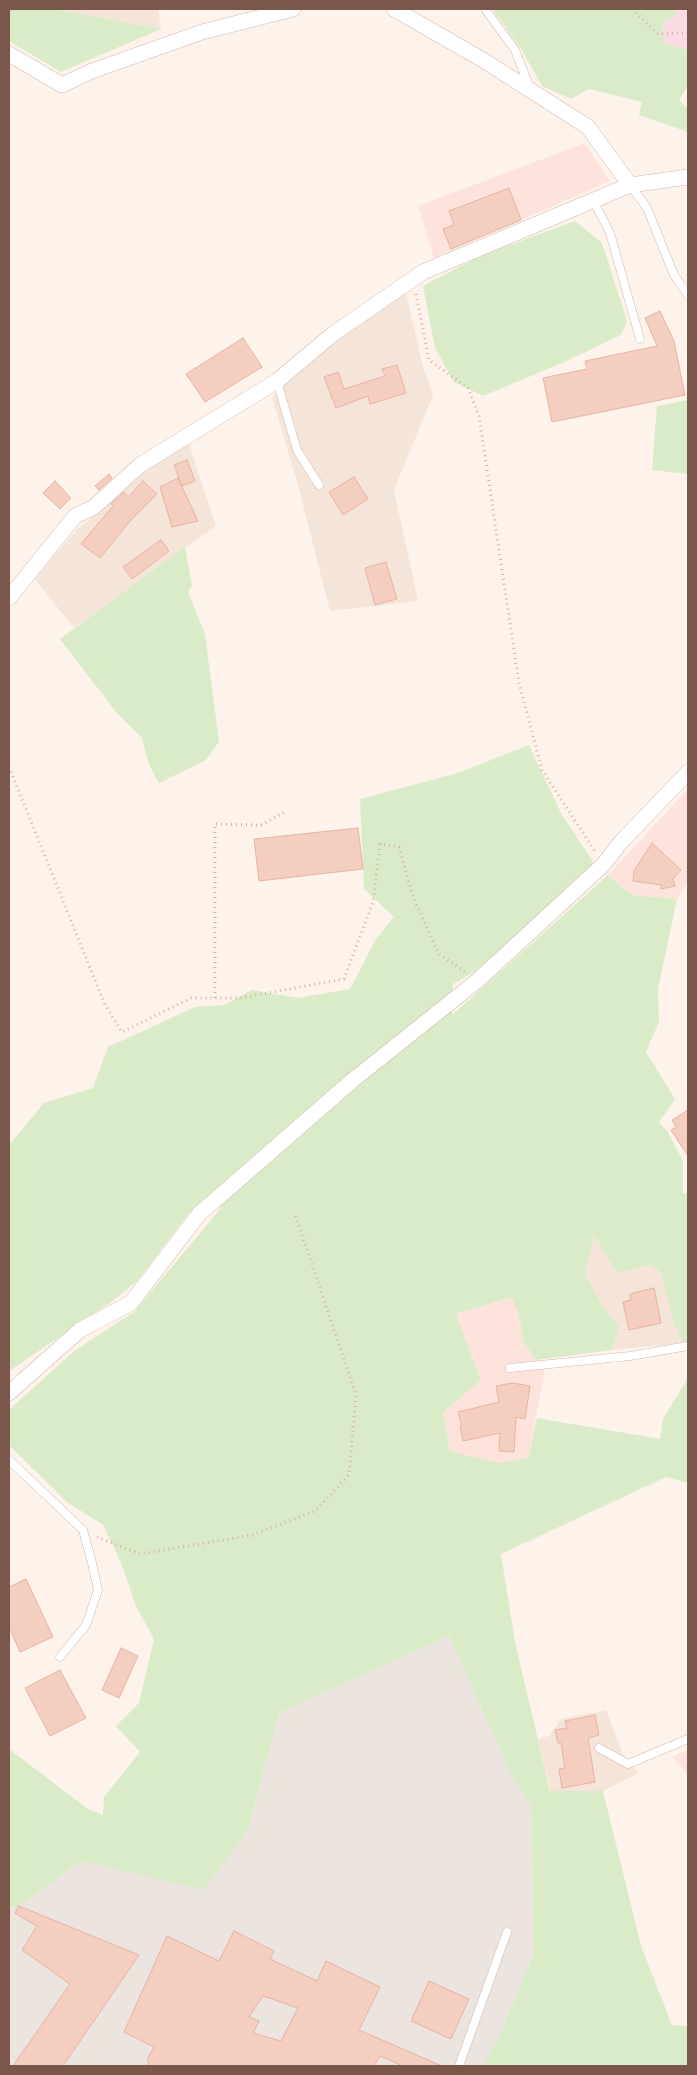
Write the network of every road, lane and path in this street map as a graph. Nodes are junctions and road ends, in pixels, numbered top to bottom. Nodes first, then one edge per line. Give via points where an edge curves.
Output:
1 (293, 9) edge
2 (394, 9) edge
3 (485, 9) edge
4 (632, 9) edge
5 (688, 33) edge
6 (9, 54) edge
7 (531, 90) junction
8 (688, 177) edge
9 (630, 185) junction
10 (593, 200) junction
11 (413, 279) junction
12 (688, 295) edge
13 (640, 340) dead end
14 (277, 381) junction
15 (319, 485) dead end
16 (9, 598) edge
17 (9, 767) edge
18 (688, 772) edge
19 (285, 812) dead end
20 (603, 865) junction
21 (477, 981) junction
22 (215, 998) junction
23 (295, 1214) dead end
24 (688, 1346) edge
25 (510, 1368) dead end
26 (9, 1393) edge
27 (9, 1460) edge
28 (83, 1530) junction
29 (60, 1657) dead end
30 (688, 1739) edge
31 (600, 1748) dead end
32 (507, 1932) dead end
33 (459, 2066) edge

1 - 6 street via 202,32 62,85
2 - 7 street
3 - 7 lane via 515,50
4 - 5 path via 658,34
7 - 9 street via 588,127
8 - 9 street
9 - 10 street
9 - 12 lane via 647,208 674,275
10 - 11 street
10 - 13 lane via 610,233
11 - 14 street via 333,334
11 - 20 path via 429,360 468,388 478,416 519,683 542,770
14 - 15 lane via 297,450
14 - 16 street via 140,465 94,507 75,516
17 - 22 path via 105,1005 122,1032 191,998
18 - 20 street
19 - 22 path via 261,825 215,824
20 - 21 street
21 - 22 path via 439,954 413,897 399,847 380,844 373,902 344,979 240,998
21 - 26 street via 353,1080 199,1214 131,1302 80,1330
23 - 28 path via 356,1395 349,1475 315,1510 253,1534 140,1554
24 - 25 lane via 630,1356
27 - 28 lane
28 - 29 lane via 98,1590 86,1625
30 - 31 lane via 628,1764
32 - 33 lane

